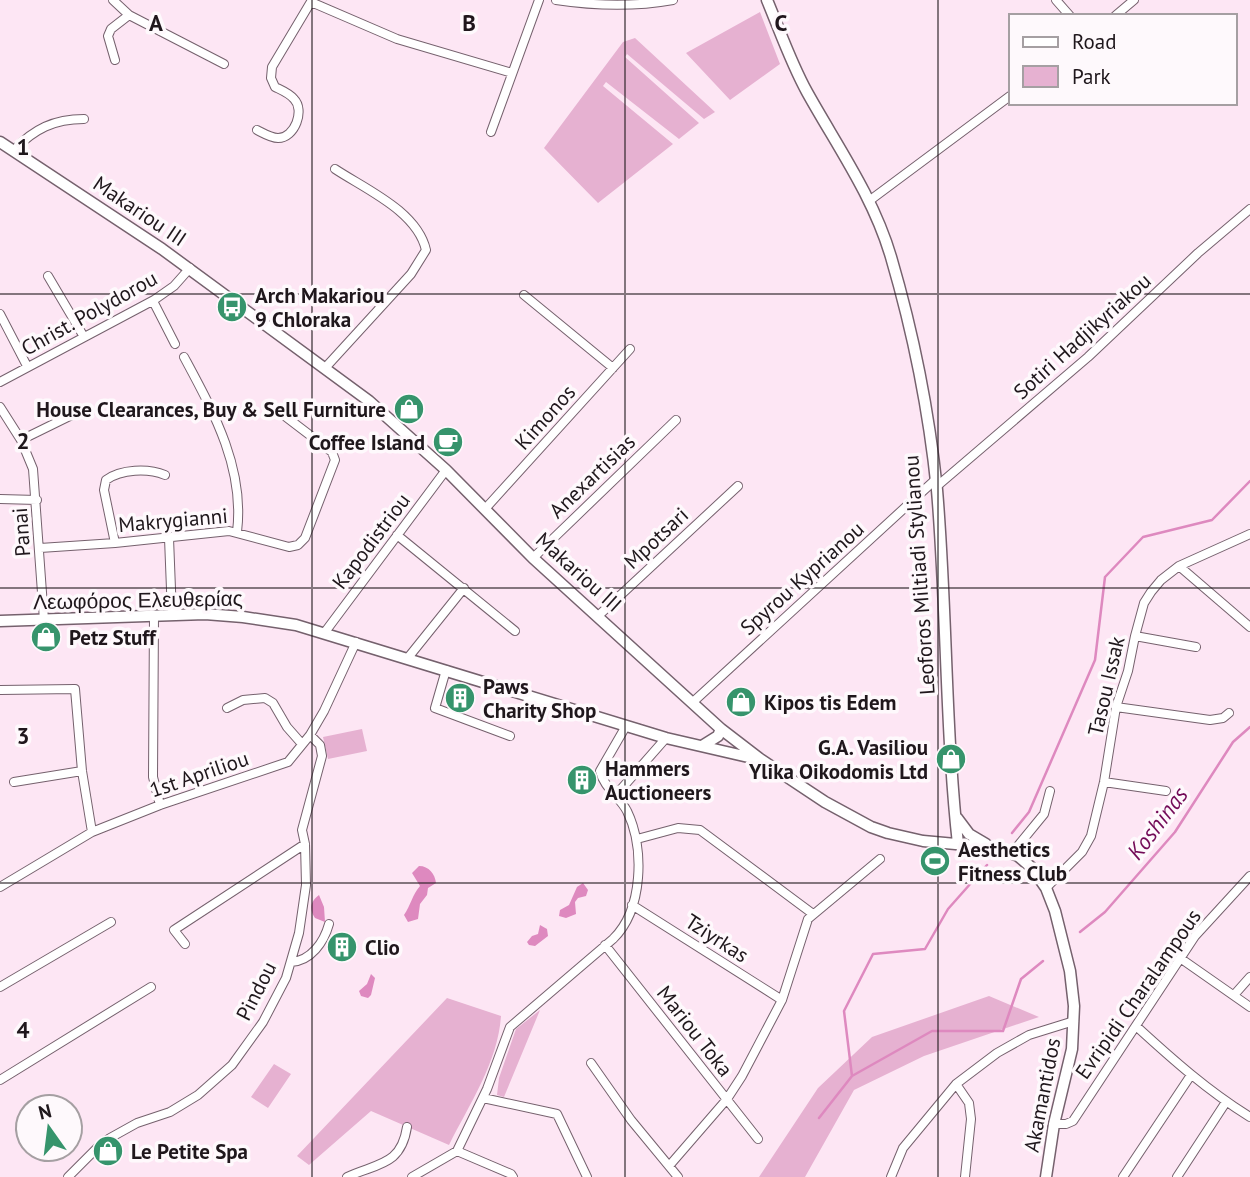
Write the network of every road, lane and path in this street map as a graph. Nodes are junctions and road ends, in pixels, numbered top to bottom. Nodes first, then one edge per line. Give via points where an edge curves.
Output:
1 (113, 0) edge
2 (539, 0) edge
3 (556, 0) edge
4 (673, 0) edge
5 (769, 0) edge
6 (1056, 0) edge
7 (1134, 0) edge
8 (312, 1) edge
9 (122, 4) edge
10 (1068, 14) edge
11 (1117, 14) edge
12 (129, 15) junction
13 (115, 60) dead end
14 (223, 64) dead end
15 (512, 74) junction
16 (1009, 97) edge
17 (84, 119) dead end
18 (257, 130) dead end
19 (491, 132) dead end
20 (0, 142) edge
21 (14, 150) junction
22 (335, 169) dead end
23 (869, 201) junction
24 (1250, 209) edge
25 (190, 268) junction
26 (48, 276) dead end
27 (524, 295) dead end
28 (153, 301) junction
29 (0, 314) edge
30 (84, 337) junction
31 (175, 344) dead end
32 (631, 349) dead end
33 (184, 357) dead end
34 (27, 366) junction
35 (325, 368) junction
36 (613, 368) junction
37 (0, 382) edge
38 (0, 407) edge
39 (273, 407) dead end
40 (78, 412) dead end
41 (676, 421) dead end
42 (21, 440) junction
43 (446, 470) junction
44 (165, 475) dead end
45 (936, 484) junction
46 (738, 486) dead end
47 (0, 499) edge
48 (37, 500) junction
49 (485, 509) junction
50 (237, 531) junction
51 (1250, 534) edge
52 (397, 535) junction
53 (169, 538) junction
54 (115, 543) junction
55 (40, 548) junction
56 (533, 558) junction
57 (1179, 566) junction
58 (464, 588) junction
59 (154, 615) junction
60 (172, 615) junction
61 (598, 616) junction
62 (44, 620) junction
63 (0, 621) edge
64 (1250, 627) edge
65 (515, 631) dead end
66 (325, 632) junction
67 (1135, 636) junction
68 (356, 642) junction
69 (1196, 647) dead end
70 (407, 659) junction
71 (446, 670) junction
72 (0, 690) edge
73 (693, 702) junction
74 (1116, 707) junction
75 (227, 708) dead end
76 (1229, 713) dead end
77 (626, 726) junction
78 (721, 729) junction
79 (310, 735) junction
80 (510, 736) dead end
81 (666, 738) junction
82 (302, 744) junction
83 (702, 746) junction
84 (760, 759) junction
85 (82, 771) junction
86 (14, 782) dead end
87 (1104, 782) junction
88 (1050, 791) dead end
89 (1166, 791) dead end
90 (615, 796) junction
91 (160, 806) junction
92 (954, 813) junction
93 (92, 832) junction
94 (636, 839) junction
95 (929, 841) junction
96 (305, 844) junction
97 (958, 844) junction
98 (989, 846) junction
99 (1012, 853) junction
100 (880, 859) dead end
101 (1250, 876) edge
102 (0, 887) edge
103 (1045, 888) junction
104 (632, 905) junction
105 (813, 914) junction
106 (111, 922) dead end
107 (330, 924) dead end
108 (185, 944) dead end
109 (605, 945) junction
110 (1180, 958) junction
111 (291, 962) junction
112 (1250, 977) edge
113 (0, 987) edge
114 (151, 987) dead end
115 (1234, 995) junction
116 (782, 1000) junction
117 (1250, 1007) edge
118 (1074, 1021) junction
119 (1136, 1026) junction
120 (591, 1063) dead end
121 (1191, 1075) junction
122 (0, 1080) edge
123 (956, 1084) junction
124 (483, 1098) junction
125 (727, 1099) junction
126 (1226, 1102) junction
127 (1250, 1117) edge
128 (1054, 1124) junction
129 (407, 1127) dead end
130 (758, 1139) dead end
131 (457, 1151) junction
132 (669, 1166) junction
133 (68, 1177) edge
134 (347, 1177) edge
135 (412, 1177) edge
136 (513, 1177) edge
137 (586, 1177) edge
138 (678, 1177) edge
139 (891, 1177) edge
140 (965, 1177) edge
141 (1046, 1177) edge
142 (1123, 1177) edge
143 (1177, 1177) edge

1 - 9 street
2 - 15 street
3 - 4 street via 603,5
5 - 23 main road, Leoforos Miltiadi Stylianou via 805,87
6 - 10 street
7 - 11 street
8 - 15 street via 397,39
8 - 18 street via 271,73 275,87 298,105 295,124 289,135 280,138
9 - 12 street
12 - 13 street via 108,33
12 - 14 street
15 - 19 street
16 - 23 street
17 - 21 street via 52,122
20 - 21 main road, Makariou III
21 - 25 main road, Makariou III
22 - 35 street via 387,200 420,234 426,250 411,274
23 - 45 main road, Leoforos Miltiadi Stylianou via 890,255 909,329
24 - 45 street, Sotiri Hadjikyriakou via 1088,357
25 - 28 street, Christ. Polydorou
25 - 35 main road, Makariou III
26 - 30 street
27 - 36 street
28 - 30 street, Christ. Polydorou
28 - 31 street
29 - 34 street
30 - 34 street, Christ. Polydorou
32 - 36 street, Kimonos
33 - 50 street via 223,436 237,494
34 - 37 street, Christ. Polydorou
35 - 43 main road, Makariou III
36 - 49 street, Kimonos
38 - 42 street, Panai
39 - 50 street, Makrygianni via 332,452 335,465 298,545 289,547
40 - 42 street
41 - 56 street, Anexartisias
42 - 48 street, Panai via 33,469
43 - 49 main road, Makariou III
43 - 52 street, Kapodistriou
44 - 54 street via 139,471 106,480
45 - 73 street, Spyrou Kyprianou
45 - 92 main road, Leoforos Miltiadi Stylianou
46 - 61 street, Mpotsari
47 - 48 street
48 - 55 street, Panai
49 - 56 main road, Makariou III
50 - 53 street, Makrygianni
51 - 57 street, Tasou Issak
52 - 58 street
52 - 66 street, Kapodistriou
53 - 54 street, Makrygianni
53 - 60 street
54 - 55 street, Makrygianni
55 - 62 street, Panai
56 - 61 main road, Makariou III
57 - 64 street
57 - 67 street, Tasou Issak via 1144,603
58 - 65 street
58 - 70 street
59 - 60 main road, Λεωφόρος Ελευθερίας
59 - 62 main road, Λεωφόρος Ελευθερίας
59 - 91 street via 153,777
60 - 66 main road, Λεωφόρος Ελευθερίας via 243,617
61 - 73 main road, Makariou III
62 - 63 main road, Λεωφόρος Ελευθερίας
66 - 68 main road, Λεωφόρος Ελευθερίας
67 - 69 street
67 - 74 street, Tasou Issak
68 - 70 main road, Λεωφόρος Ελευθερίας
68 - 79 street, 1st Apriliou
70 - 71 main road, Λεωφόρος Ελευθερίας
71 - 77 main road, Λεωφόρος Ελευθερίας
71 - 80 street via 435,708
72 - 85 street via 75,689
73 - 78 main road, Makariou III
74 - 76 street via 1210,720
74 - 87 street, Tasou Issak
75 - 82 street via 243,700 265,698
77 - 81 main road, Λεωφόρος Ελευθερίας
77 - 90 street via 600,771
78 - 83 main road
78 - 84 main road, Makariou III
79 - 82 street, 1st Apriliou
79 - 96 street, Pindou via 320,745 322,756 303,830
81 - 83 main road, Λεωφόρος Ελευθερίας
81 - 90 street
82 - 91 street, 1st Apriliou via 281,765
83 - 84 main road, Λεωφόρος Ελευθερίας
84 - 95 main road, Makariou III via 856,820 888,834
85 - 86 street
85 - 93 street
87 - 89 street
87 - 103 street, Tasou Issak via 1086,846
88 - 99 street via 1044,814
90 - 94 street via 625,808
91 - 93 street, 1st Apriliou
92 - 95 main road via 946,834
92 - 97 main road, Leoforos Miltiadi Stylianou
92 - 98 main road via 963,828
93 - 102 street, 1st Apriliou
94 - 104 street via 639,858
94 - 105 street via 678,828 700,831
95 - 97 main road, Makariou III
96 - 108 street via 174,930
96 - 111 street, Pindou via 304,909
97 - 98 main road, Makariou III
98 - 99 main road, Makariou III
99 - 103 main road, Makariou III via 1032,868
100 - 105 street
101 - 110 street, Evripidi Charalampous
103 - 118 main road, Makariou III via 1070,971
104 - 109 street via 623,929
104 - 116 street, Tziyrkas
105 - 116 street via 804,926
106 - 113 street
107 - 111 street via 314,950 299,962
109 - 124 street via 510,1027
109 - 125 street, Mariou Toka
110 - 115 street
110 - 119 street, Evripidi Charalampous
111 - 133 street, Pindou via 263,1022 222,1075 178,1108 110,1138
112 - 115 street
114 - 122 street
115 - 117 street
116 - 125 street
118 - 123 street via 1029,1035
118 - 128 main road, Akamantidos
119 - 121 street
119 - 128 street, Evripidi Charalampous via 1073,1121
120 - 132 street
121 - 126 street
121 - 142 street
123 - 139 street via 903,1149
123 - 140 street via 970,1111
124 - 131 street
124 - 137 street via 556,1114
125 - 130 street, Mariou Toka
125 - 132 street
126 - 127 street
126 - 143 street
128 - 141 main road, Akamantidos
129 - 134 street via 395,1157
131 - 135 street
131 - 136 street
132 - 138 street

